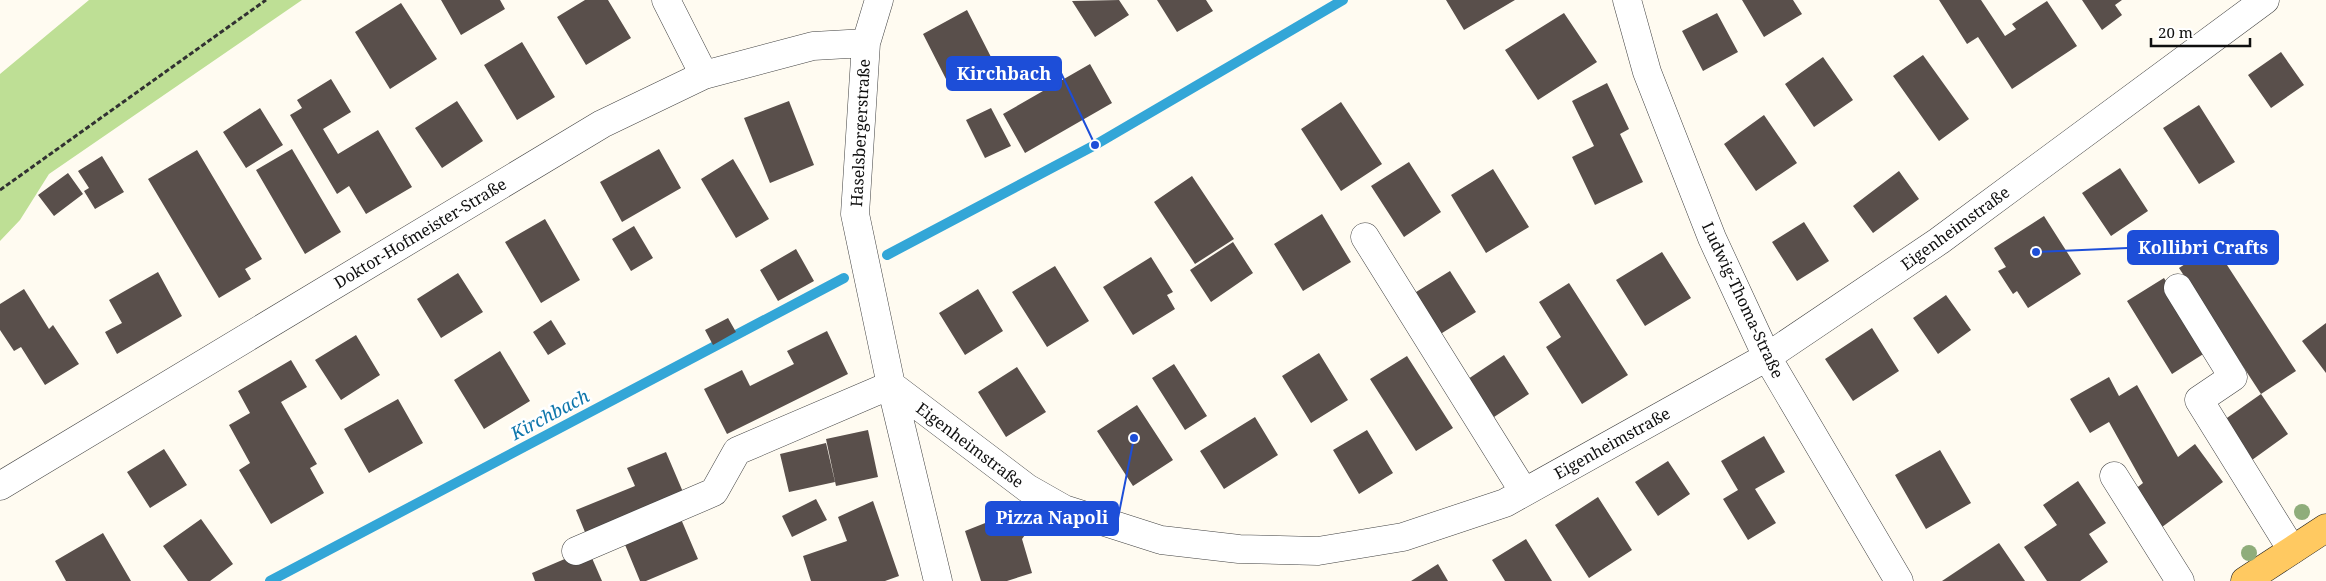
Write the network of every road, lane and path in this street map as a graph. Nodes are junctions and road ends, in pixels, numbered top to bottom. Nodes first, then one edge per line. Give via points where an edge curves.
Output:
1 (266, 0) edge
2 (666, 0) edge
3 (879, 0) edge
4 (1627, 0) edge
5 (2265, 0) edge
6 (866, 43) junction
7 (704, 75) junction
8 (0, 190) edge
9 (1365, 237) dead end
10 (2178, 288) dead end
11 (1766, 357) junction
12 (891, 385) junction
13 (2114, 476) dead end
14 (0, 486) edge
15 (1524, 492) junction
16 (2326, 528) edge
17 (2292, 550) junction
18 (576, 551) dead end
19 (938, 581) edge
20 (1899, 581) edge
21 (2180, 581) edge
22 (2245, 581) edge

1 - 8 path
2 - 7 street
3 - 6 street, Haselsbergerstraße
4 - 11 street, Ludwig-Thoma-Straße via 1647,72 1712,238
5 - 11 street, Eigenheimstraße via 1939,241
6 - 7 street, Doktor-Hofmeister-Straße via 813,46
6 - 12 street, Haselsbergerstraße via 856,214
7 - 14 street, Doktor-Hofmeister-Straße via 602,124
9 - 15 street
10 - 17 street via 2233,378 2199,400
11 - 15 street, Eigenheimstraße
11 - 20 street, Ludwig-Thoma-Straße
12 - 15 street, Eigenheimstraße via 1027,488 1064,509 1161,540 1239,549 1318,551 1403,538 1505,503
12 - 18 street via 737,451 714,492
12 - 19 street, Haselsbergerstraße
13 - 21 street
16 - 17 main road
17 - 22 main road

